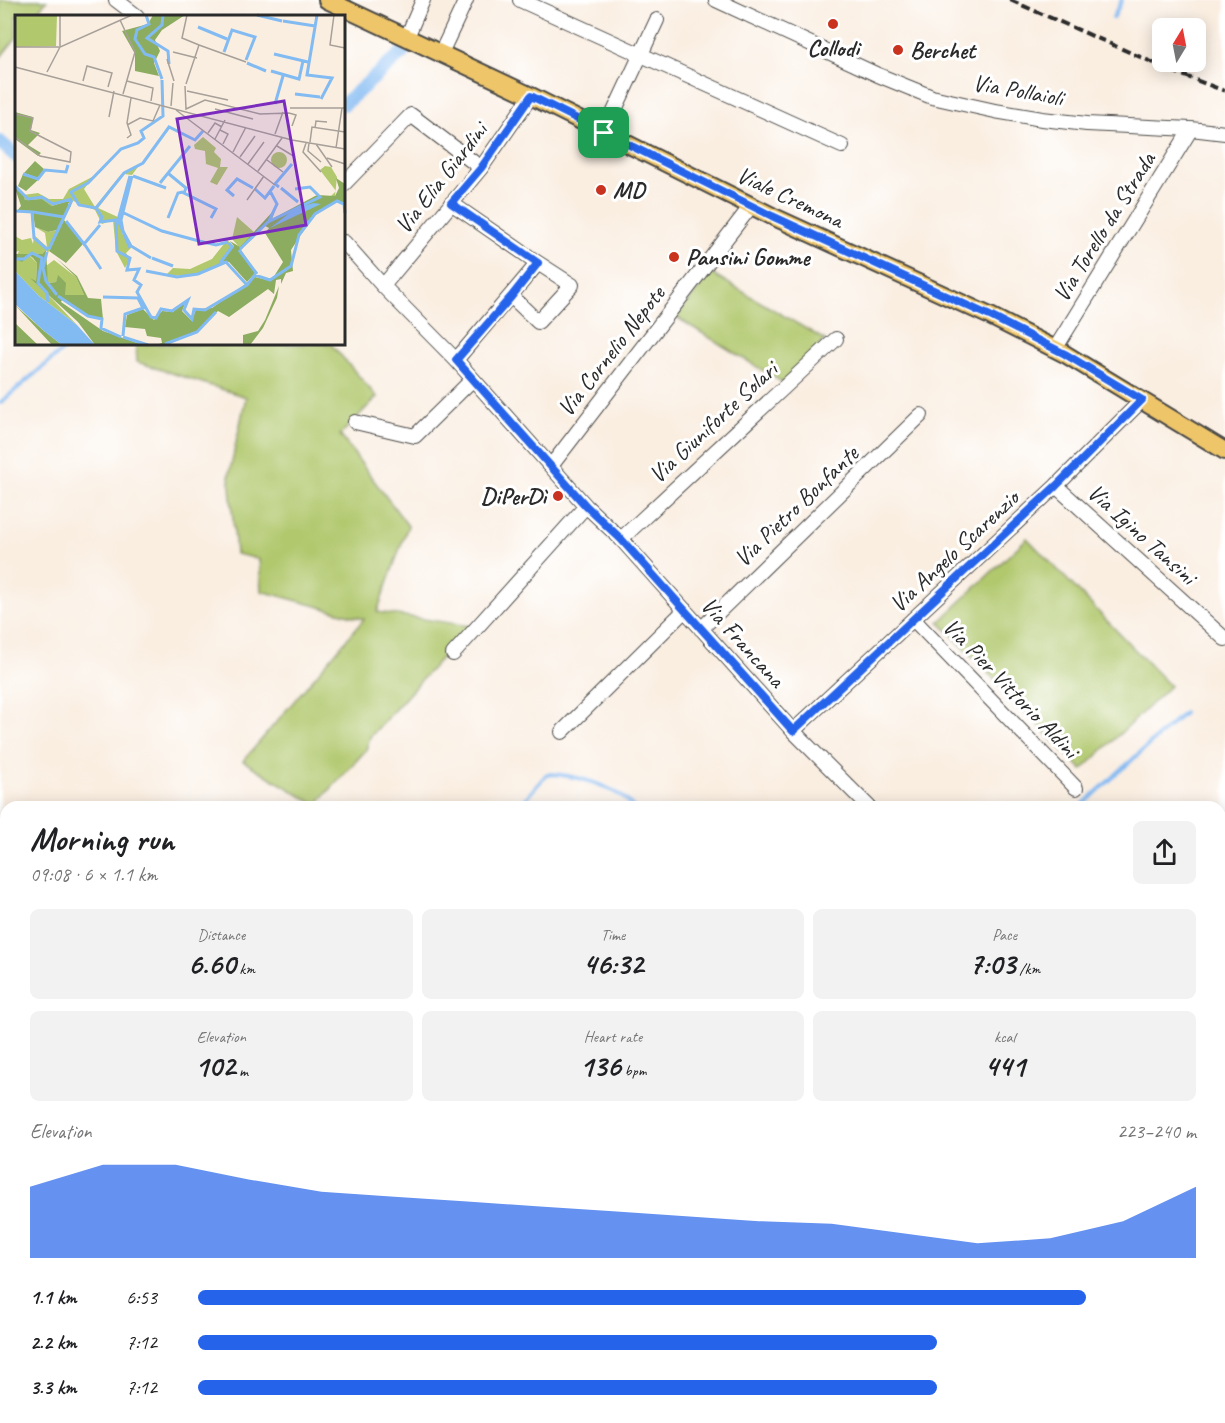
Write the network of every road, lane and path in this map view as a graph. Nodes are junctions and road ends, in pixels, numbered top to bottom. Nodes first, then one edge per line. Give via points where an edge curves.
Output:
1 (116, 0) edge
2 (327, 0) edge
3 (423, 0) edge
4 (466, 0) edge
5 (520, 0) edge
6 (716, 0) edge
7 (136, 15) edge
8 (657, 20) dead end
9 (407, 37) junction
10 (441, 53) junction
11 (640, 54) junction
12 (531, 96) junction
13 (1191, 129) junction
14 (604, 133) junction
15 (1225, 133) edge
16 (842, 146) dead end
17 (481, 168) junction
18 (345, 183) edge
19 (451, 203) junction
20 (751, 206) junction
21 (345, 243) edge
22 (538, 263) junction
23 (383, 286) junction
24 (511, 297) junction
25 (836, 339) dead end
26 (1055, 349) junction
27 (456, 360) junction
28 (473, 379) junction
29 (1142, 400) junction
30 (921, 415) dead end
31 (355, 422) dead end
32 (1225, 451) edge
33 (551, 466) junction
34 (1056, 486) junction
35 (586, 506) junction
36 (621, 539) junction
37 (685, 610) junction
38 (913, 619) junction
39 (701, 629) junction
40 (1225, 639) edge
41 (453, 654) dead end
42 (793, 731) junction
43 (562, 732) dead end
44 (1076, 788) dead end
45 (863, 801) edge

1 - 7 street
2 - 9 main road, Viale Cremona
3 - 9 street
4 - 10 street
5 - 11 street
6 - 13 street, Via Pollaioli via 932,97 1042,119
8 - 11 street
9 - 10 main road, Viale Cremona
10 - 12 main road, Viale Cremona
11 - 14 street
11 - 16 street
12 - 14 main road, Viale Cremona
12 - 17 street, Via Elia Giardini
13 - 15 street, Via Pollaioli
13 - 26 street, Via Torello da Strada
14 - 20 main road, Viale Cremona
17 - 18 street via 411,115
17 - 19 street, Via Elia Giardini
19 - 22 street
19 - 23 street, Via Elia Giardini
20 - 26 main road, Viale Cremona
20 - 33 street, Via Cornelio Nepote
21 - 23 street, Via Francana
22 - 24 street
22 - 24 street via 572,285 538,322
23 - 27 street, Via Francana
24 - 27 street
25 - 36 street, Via Giuniforte Solari
26 - 29 main road, Viale Cremona
27 - 28 street, Via Francana
28 - 31 street via 415,436
28 - 33 street, Via Francana
29 - 32 main road, Viale Cremona
29 - 34 street, Via Angelo Scarenzio
30 - 39 street, Via Pietro Bonfante
33 - 35 street, Via Francana
34 - 38 street, Via Angelo Scarenzio
34 - 40 street, Via Igino Tansini
35 - 36 street, Via Francana
35 - 41 street
36 - 37 street, Via Francana
37 - 39 street, Via Francana
37 - 43 street
38 - 42 street, Via Angelo Scarenzio
38 - 44 street, Via Pier Vittorio Aldini
39 - 42 street, Via Francana
42 - 45 street, Via Francana

